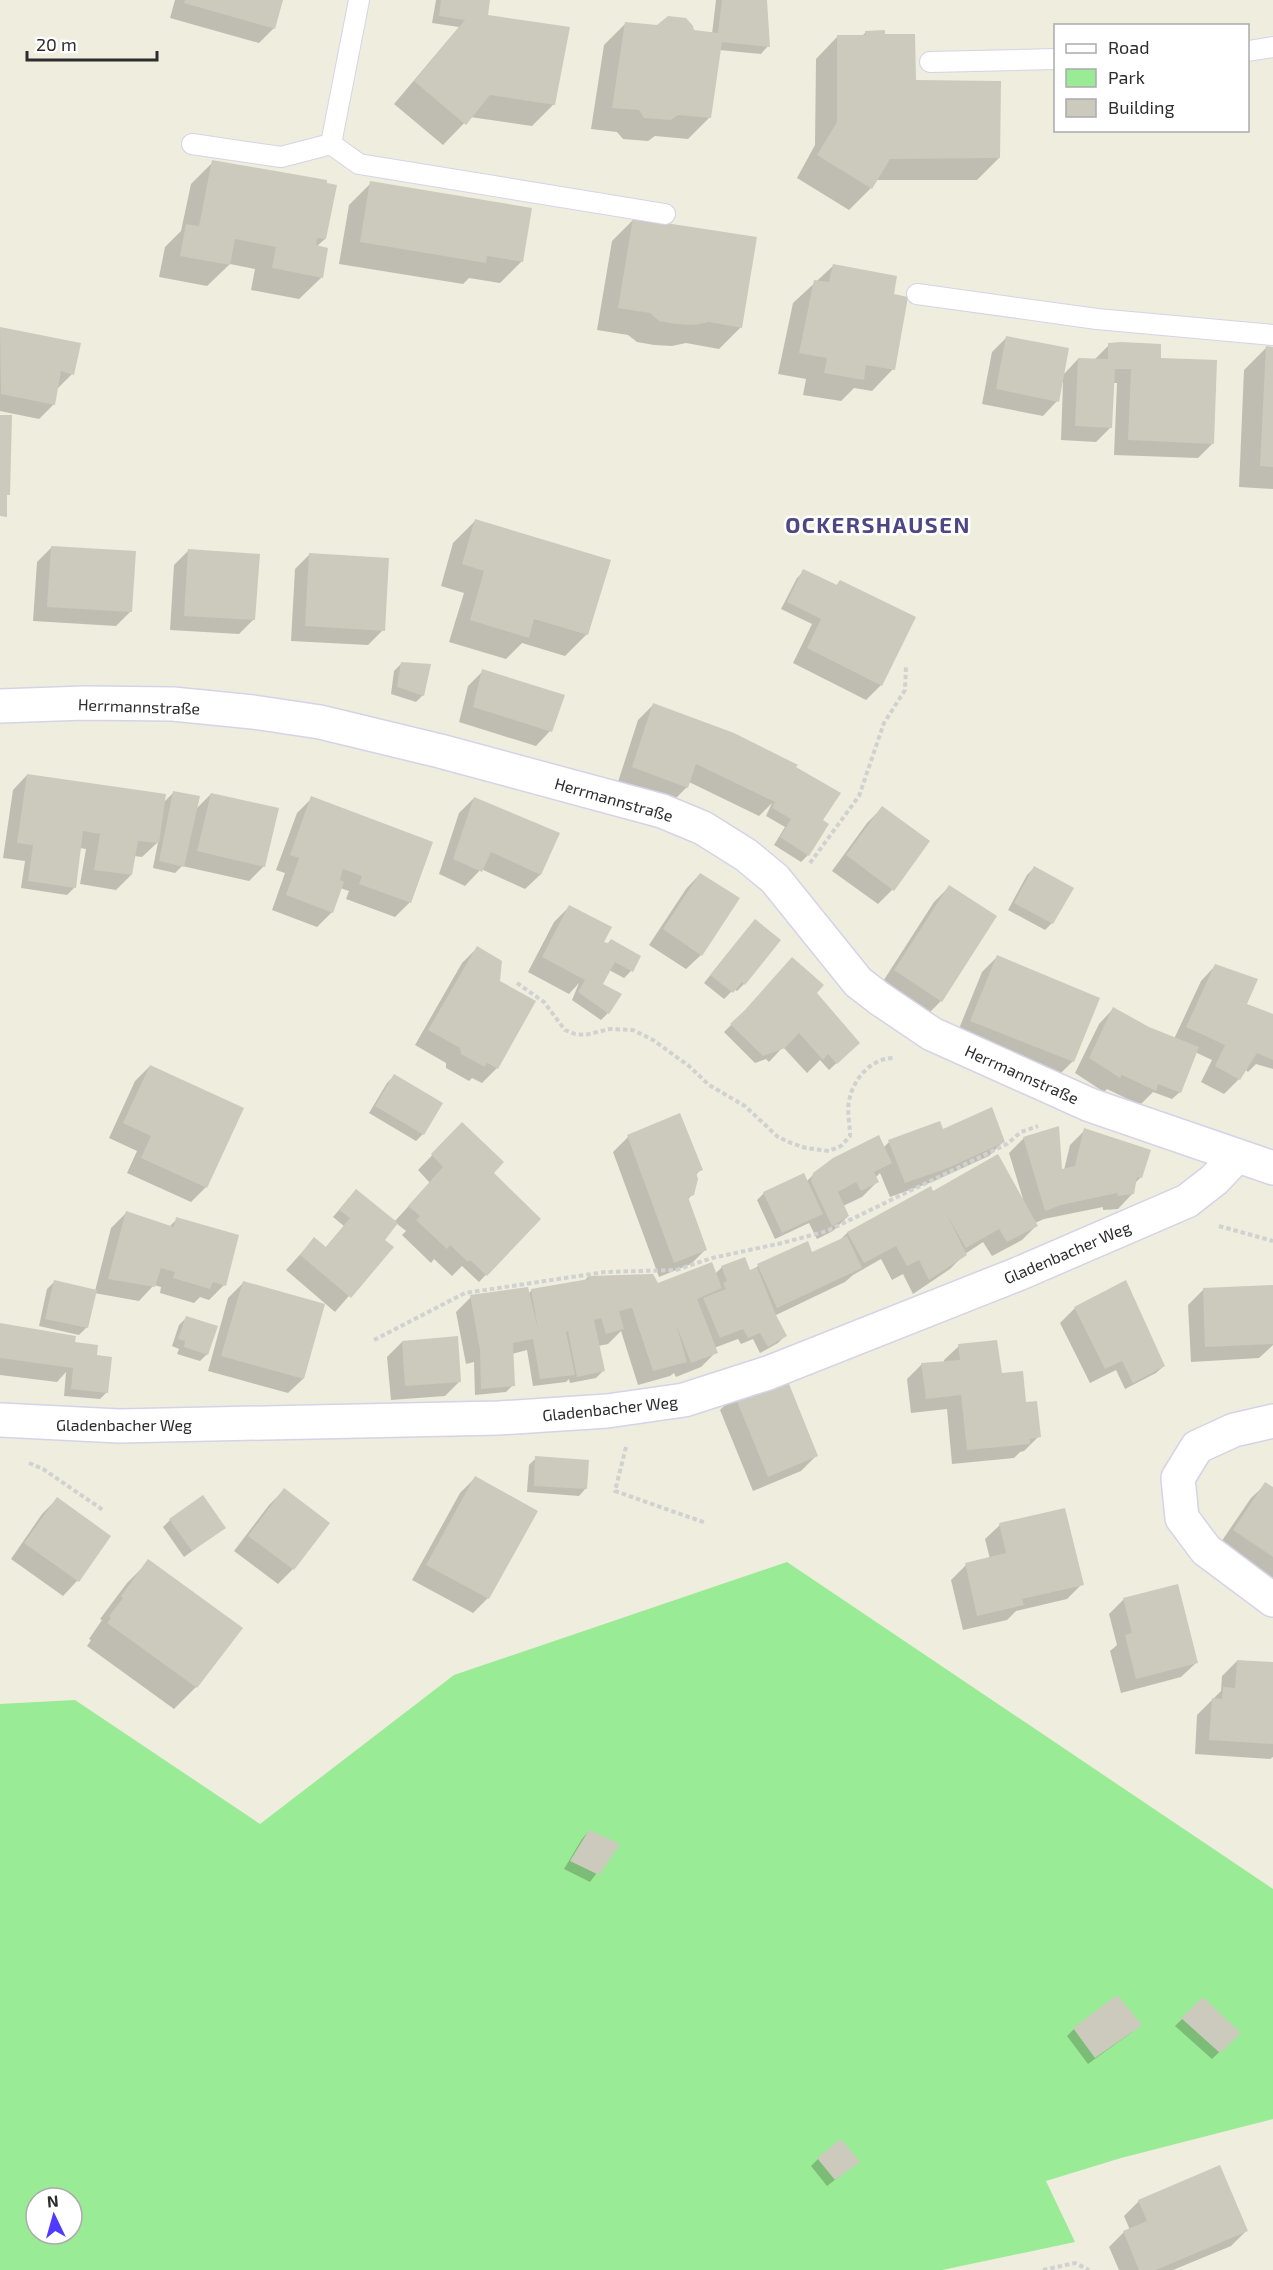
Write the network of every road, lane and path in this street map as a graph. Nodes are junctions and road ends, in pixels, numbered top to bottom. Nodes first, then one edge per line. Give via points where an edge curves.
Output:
1 (359, 0) edge
2 (1273, 47) edge
3 (1249, 51) edge
4 (1054, 59) edge
5 (930, 62) dead end
6 (192, 144) dead end
7 (331, 144) junction
8 (665, 214) dead end
9 (917, 294) dead end
10 (1273, 335) edge
11 (906, 665) dead end
12 (0, 706) edge
13 (824, 843) dead end
14 (517, 983) dead end
15 (897, 1058) dead end
16 (1090, 1105) junction
17 (1236, 1157) junction
18 (1273, 1168) edge
19 (1264, 1239) dead end
20 (1273, 1241) edge
21 (374, 1340) dead end
22 (0, 1420) edge
23 (1273, 1421) edge
24 (22, 1460) dead end
25 (615, 1491) dead end
26 (103, 1510) dead end
27 (706, 1522) dead end
28 (1273, 1600) edge
29 (1043, 2270) edge
30 (1089, 2270) edge

1 - 7 lane
2 - 3 lane
4 - 5 lane
6 - 7 lane via 280,157
7 - 8 lane via 359,164
9 - 10 lane via 1096,319
11 - 13 path via 905,690 884,723 859,796
12 - 16 street, Herrmannstraße via 173,705 320,722 662,811 703,828 746,855 774,879 858,982 879,999 932,1034
14 - 15 path via 544,1002 565,1030 585,1035 610,1029 633,1030 653,1040 709,1085 745,1106 778,1137 806,1148 829,1151 841,1146 850,1136 850,1097 859,1078 876,1060
16 - 17 street, Herrmannstraße
16 - 21 path via 1021,1132 1007,1144 828,1230 676,1270 605,1272 465,1293
17 - 18 street, Herrmannstraße
17 - 22 street, Gladenbacher Weg via 1187,1201 1018,1274 779,1369 684,1400 608,1411 499,1418 119,1426
19 - 20 path
23 - 28 street via 1234,1430 1197,1447 1178,1478 1182,1518 1206,1550
24 - 26 path via 43,1469
25 - 27 path
29 - 30 path via 1075,2263

